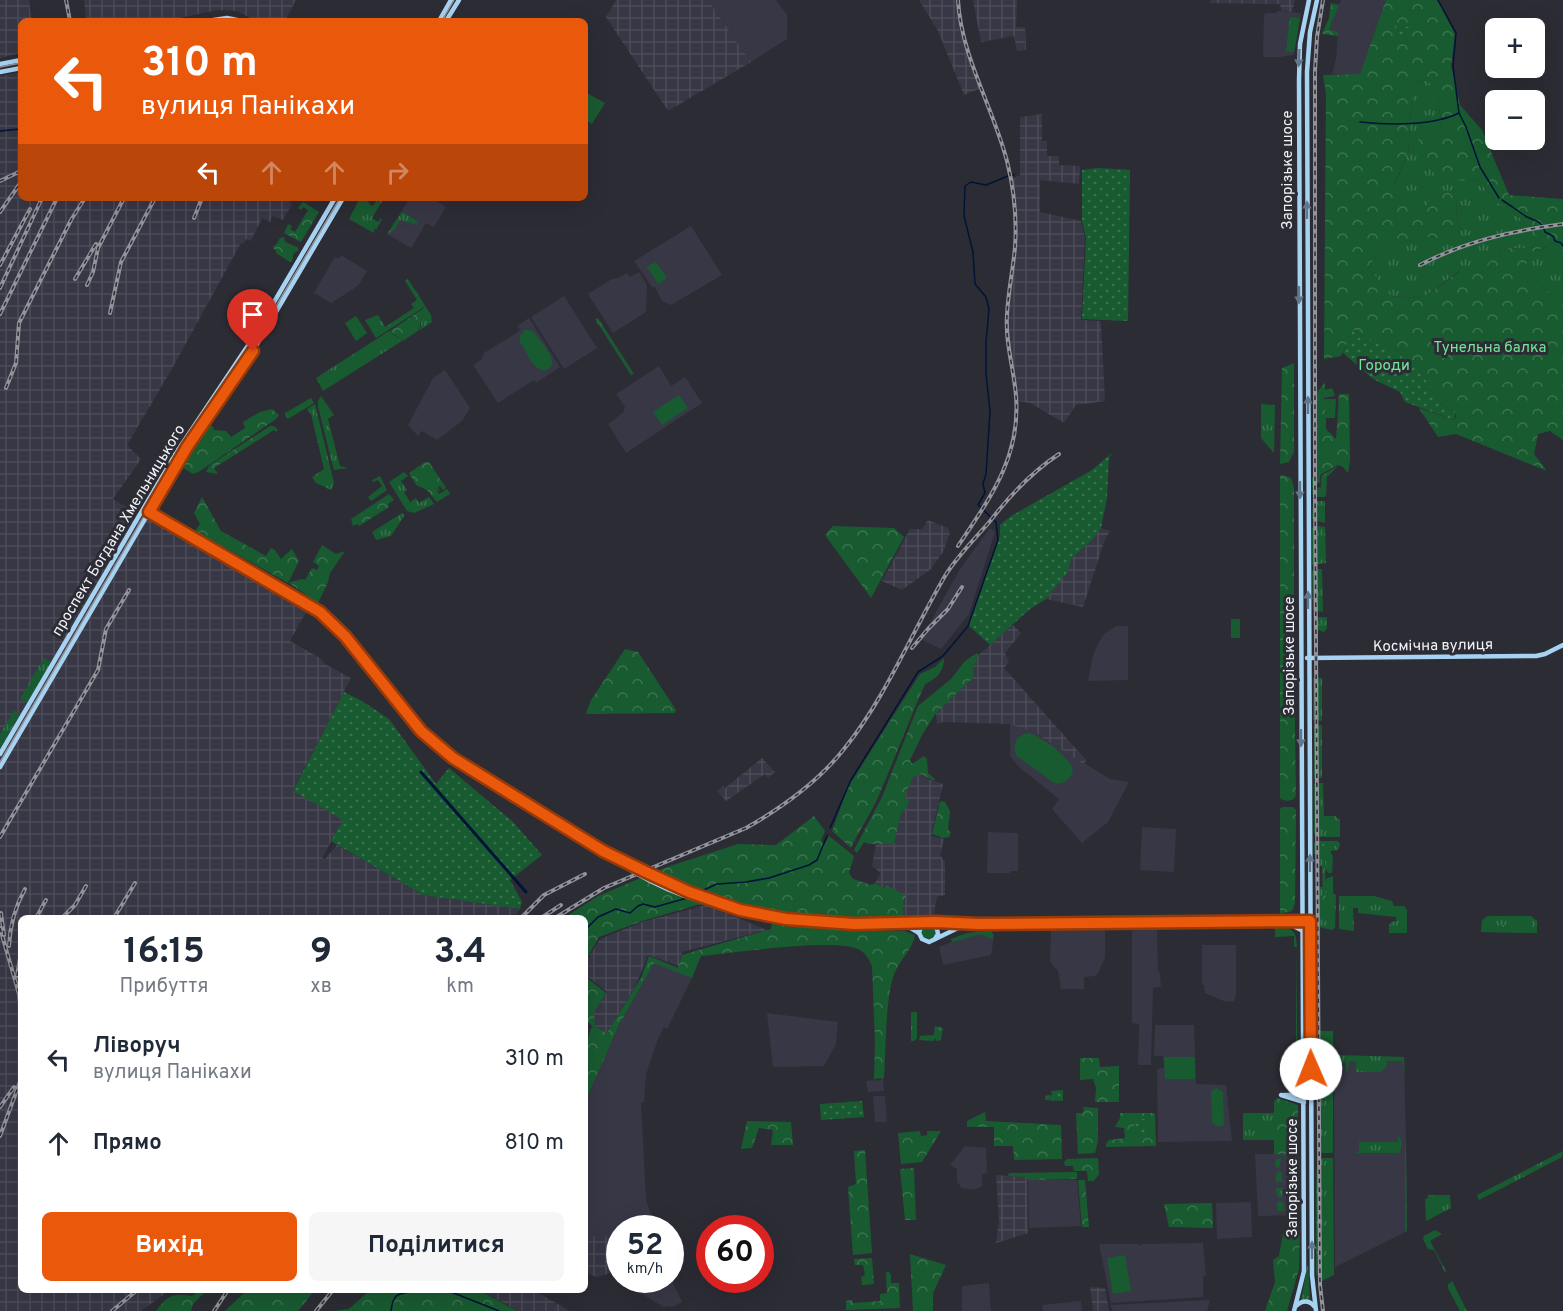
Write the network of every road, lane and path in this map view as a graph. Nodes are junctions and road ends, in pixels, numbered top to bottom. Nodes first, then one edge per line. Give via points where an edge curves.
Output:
1 (451, 0) edge
2 (459, 0) edge
3 (1309, 0) edge
4 (1317, 0) edge
5 (441, 18) edge
6 (448, 18) edge
7 (18, 60) edge
8 (0, 63) edge
9 (18, 69) edge
10 (0, 72) edge
11 (333, 201) edge
12 (341, 201) edge
13 (1299, 356) junction
14 (1308, 356) junction
15 (1300, 471) junction
16 (1308, 471) junction
17 (144, 508) junction
18 (149, 512) junction
19 (1563, 645) edge
20 (1301, 658) junction
21 (1309, 658) junction
22 (0, 754) edge
23 (0, 767) edge
24 (1284, 921) junction
25 (1302, 921) junction
26 (1310, 921) junction
27 (929, 923) junction
28 (884, 924) junction
29 (978, 924) junction
30 (1302, 930) junction
31 (919, 933) junction
32 (1310, 935) junction
33 (934, 940) junction
34 (1303, 1095) junction
35 (1311, 1095) junction
36 (1304, 1102) junction
37 (1311, 1102) junction
38 (1295, 1310) edge
39 (1316, 1310) edge

1 - 5 main road
2 - 6 main road
3 -> 13 main road, Запорізьке шосе via 1299,72
14 -> 4 main road, Запорізьке шосе via 1307,72
7 - 8 main road
9 - 10 main road
11 - 17 main road, проспект Богдана Хмельницького via 253,338
12 - 18 main road, проспект Богдана Хмельницького via 253,351 187,447
13 - 14 main road
13 - 15 main road, Запорізьке шосе
16 -> 14 main road, Запорізьке шосе
15 - 16 main road
15 -> 20 main road, Запорізьке шосе
21 -> 16 main road, Запорізьке шосе
17 - 18 main road
17 - 22 main road, проспект Богдана Хмельницького
18 - 23 main road, проспект Богдана Хмельницького
18 - 28 main road, bridge via 320,612 345,636 436,745 625,867 718,906 808,922
19 - 21 main road, Космічна вулиця via 1536,656
20 - 21 main road, Космічна вулиця
20 -> 25 main road, Запорізьке шосе
26 -> 21 main road, Запорізьке шосе
24 - 25 main road
24 - 29 main road
24 - 30 main road
25 - 26 main road
25 - 30 main road, Запорізьке шосе
26 - 32 main road, Запорізьке шосе
27 - 28 main road
27 - 29 main road
27 - 31 main road via 921,926
27 - 33 main road via 938,931
28 - 31 main road via 909,927
29 - 33 main road via 958,928
30 - 32 main road
30 - 34 main road, Запорізьке шосе
31 - 33 main road via 924,941
32 - 35 main road, Запорізьке шосе
34 - 35 main road
34 - 36 main road, Запорізьке шосе
34 - 36 main road via 1281,1095
35 - 37 main road, Запорізьке шосе
36 - 37 main road
36 - 38 main road, Запорізьке шосе via 1304,1271
39 -> 37 main road, Запорізьке шосе via 1312,1275
38 - 39 main road via 1306,1301

